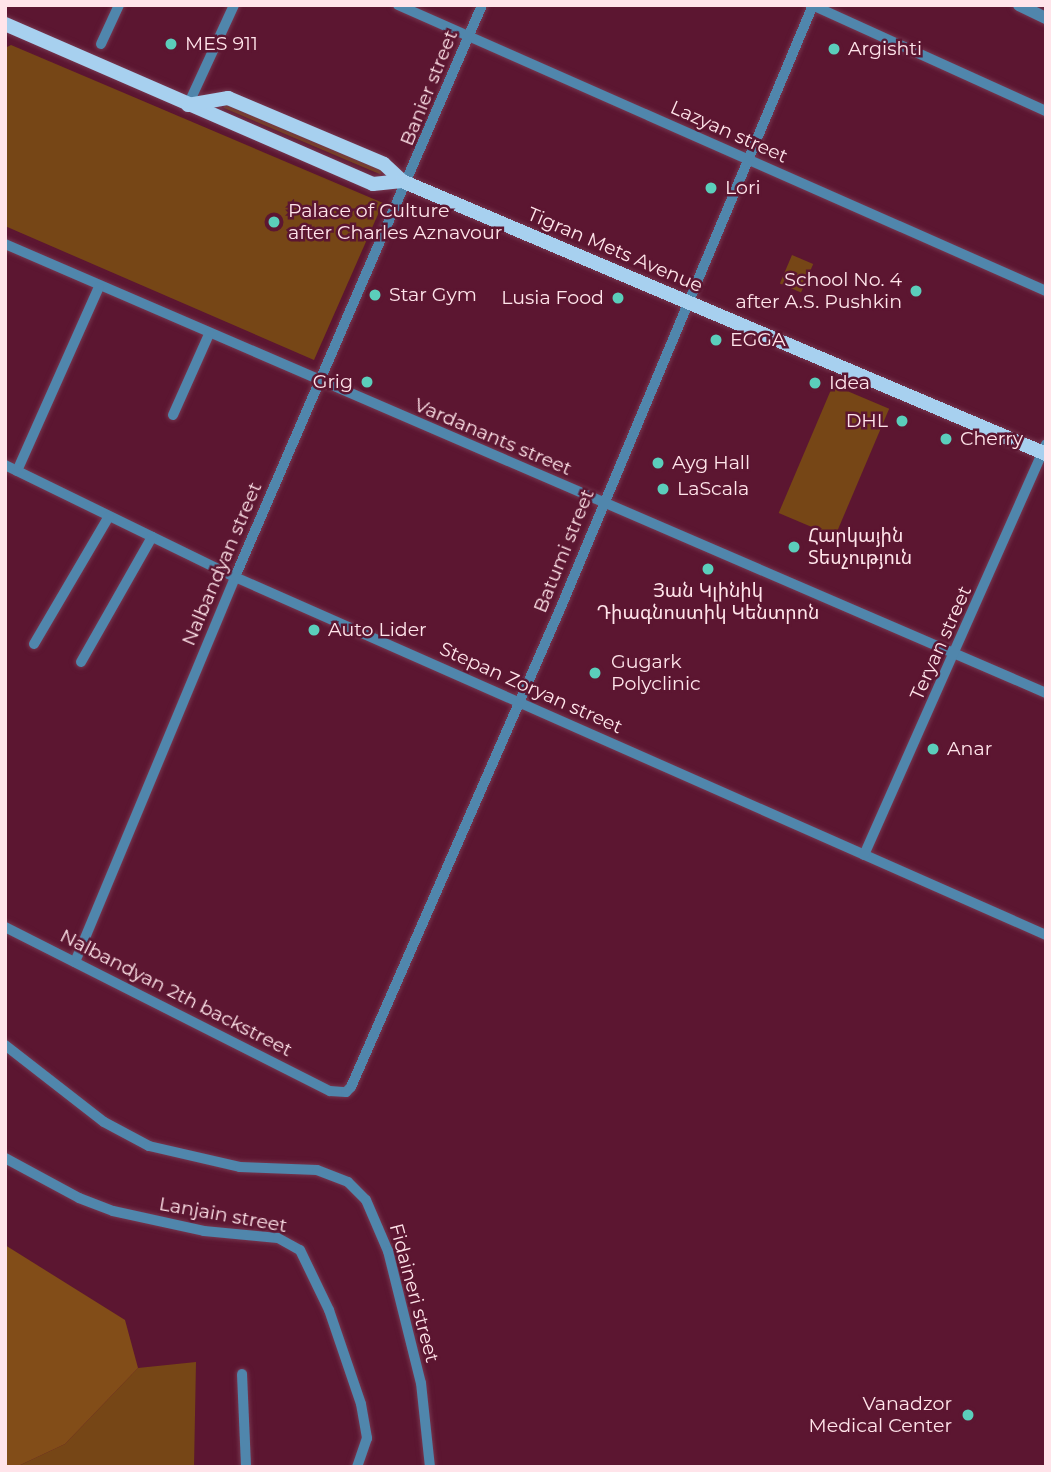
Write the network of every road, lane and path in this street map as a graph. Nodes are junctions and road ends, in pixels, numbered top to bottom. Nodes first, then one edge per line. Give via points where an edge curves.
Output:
1 (119, 5) edge
2 (234, 5) edge
3 (398, 5) edge
4 (482, 5) edge
5 (813, 5) edge
6 (1019, 5) edge
7 (1046, 18) edge
8 (5, 24) edge
9 (468, 36) junction
10 (101, 44) dead end
11 (188, 105) junction
12 (1046, 111) edge
13 (748, 160) junction
14 (405, 182) junction
15 (5, 244) edge
16 (99, 287) junction
17 (1046, 291) edge
18 (688, 302) junction
19 (209, 334) junction
20 (321, 382) junction
21 (173, 415) dead end
22 (1045, 450) edge
23 (5, 465) edge
24 (17, 471) junction
25 (604, 502) junction
26 (109, 516) junction
27 (152, 537) junction
28 (234, 577) junction
29 (34, 644) dead end
30 (956, 656) junction
31 (81, 662) dead end
32 (1046, 693) edge
33 (520, 703) junction
34 (864, 855) junction
35 (5, 928) edge
36 (1046, 934) edge
37 (75, 962) junction
38 (5, 1045) edge
39 (330, 1091) joint
40 (5, 1158) edge
41 (242, 1374) dead end
42 (246, 1467) edge
43 (358, 1467) edge
44 (430, 1467) edge

1 - 10 street
2 - 11 street
3 - 9 street, Lazyan street
4 - 9 street, Banier street
5 - 12 street
5 - 13 street, Batumi street
6 - 7 street
8 - 11 main road
9 - 13 street, Lazyan street
9 - 14 street, Banier street
11 - 14 main road, Tigran Mets Avenue via 373,184
11 - 14 main road, Tigran Mets Avenue via 228,98 384,164
13 - 17 street, Lazyan street
13 - 18 street, Batumi street
14 - 18 main road, Tigran Mets Avenue
14 - 20 street, Nalbandyan street
15 - 16 street, Vardanants street
16 - 19 street, Vardanants street
16 - 24 street
18 - 22 main road, Tigran Mets Avenue
18 - 25 street, Batumi street
19 - 20 street, Vardanants street
19 - 21 street
20 - 25 street, Vardanants street
20 - 28 street, Nalbandyan street
22 - 30 street, Teryan street
23 - 24 street, Stepan Zoryan street
24 - 26 street, Stepan Zoryan street
25 - 30 street, Vardanants street
25 - 33 street, Batumi street
26 - 27 street, Stepan Zoryan street
26 - 29 street
27 - 28 street, Stepan Zoryan street
27 - 31 street
28 - 33 street, Stepan Zoryan street
28 - 37 street, Nalbandyan street
30 - 32 street, Vardanants street
30 - 34 street, Teryan street
33 - 34 street, Stepan Zoryan street
33 - 39 street, Batumi street via 351,1087 346,1092
34 - 36 street, Stepan Zoryan street
35 - 37 street, Nalbandyan 2th backstreet
37 - 39 street, Nalbandyan 2th backstreet
38 - 44 street, Fidaineri street via 104,1122 149,1146 240,1167 317,1170 348,1182 366,1200 388,1251 421,1383
40 - 43 street, Lanjain street via 113,1211 204,1231 278,1238 300,1250 329,1310 361,1404 367,1438
41 - 42 street

